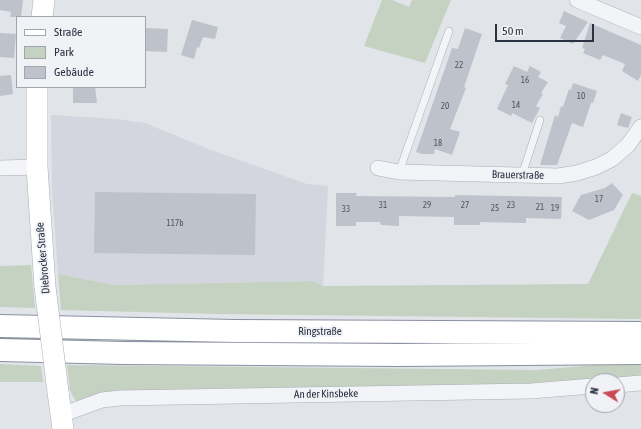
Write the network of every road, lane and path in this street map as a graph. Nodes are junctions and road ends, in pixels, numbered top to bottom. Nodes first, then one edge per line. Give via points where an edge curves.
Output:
1 (44, 0) edge
2 (577, 0) edge
3 (42, 16) edge
4 (641, 27) edge
5 (449, 31) dead end
6 (37, 88) edge
7 (540, 120) dead end
8 (641, 127) edge
9 (37, 167) junction
10 (0, 168) edge
11 (378, 168) dead end
12 (399, 172) junction
13 (522, 175) junction
14 (0, 326) edge
15 (641, 332) edge
16 (0, 350) edge
17 (641, 353) edge
18 (641, 383) edge
19 (625, 384) edge
20 (585, 387) edge
21 (62, 422) edge

1 - 3 main road
2 - 4 street
5 - 12 lane
6 - 9 main road, Diebrocker Straße
7 - 13 lane
8 - 13 street, Brauerstraße via 618,154 596,167 558,176
9 - 10 street
9 - 21 main road, Diebrocker Straße, bridge via 45,287
11 - 12 street, Brauerstraße
12 - 13 street, Brauerstraße
14 - 15 highway, Ringstraße via 243,332
16 - 17 highway, Ringstraße via 399,355
18 - 19 street
20 - 21 street, An der Kinsbeke via 531,391 120,398 102,400

